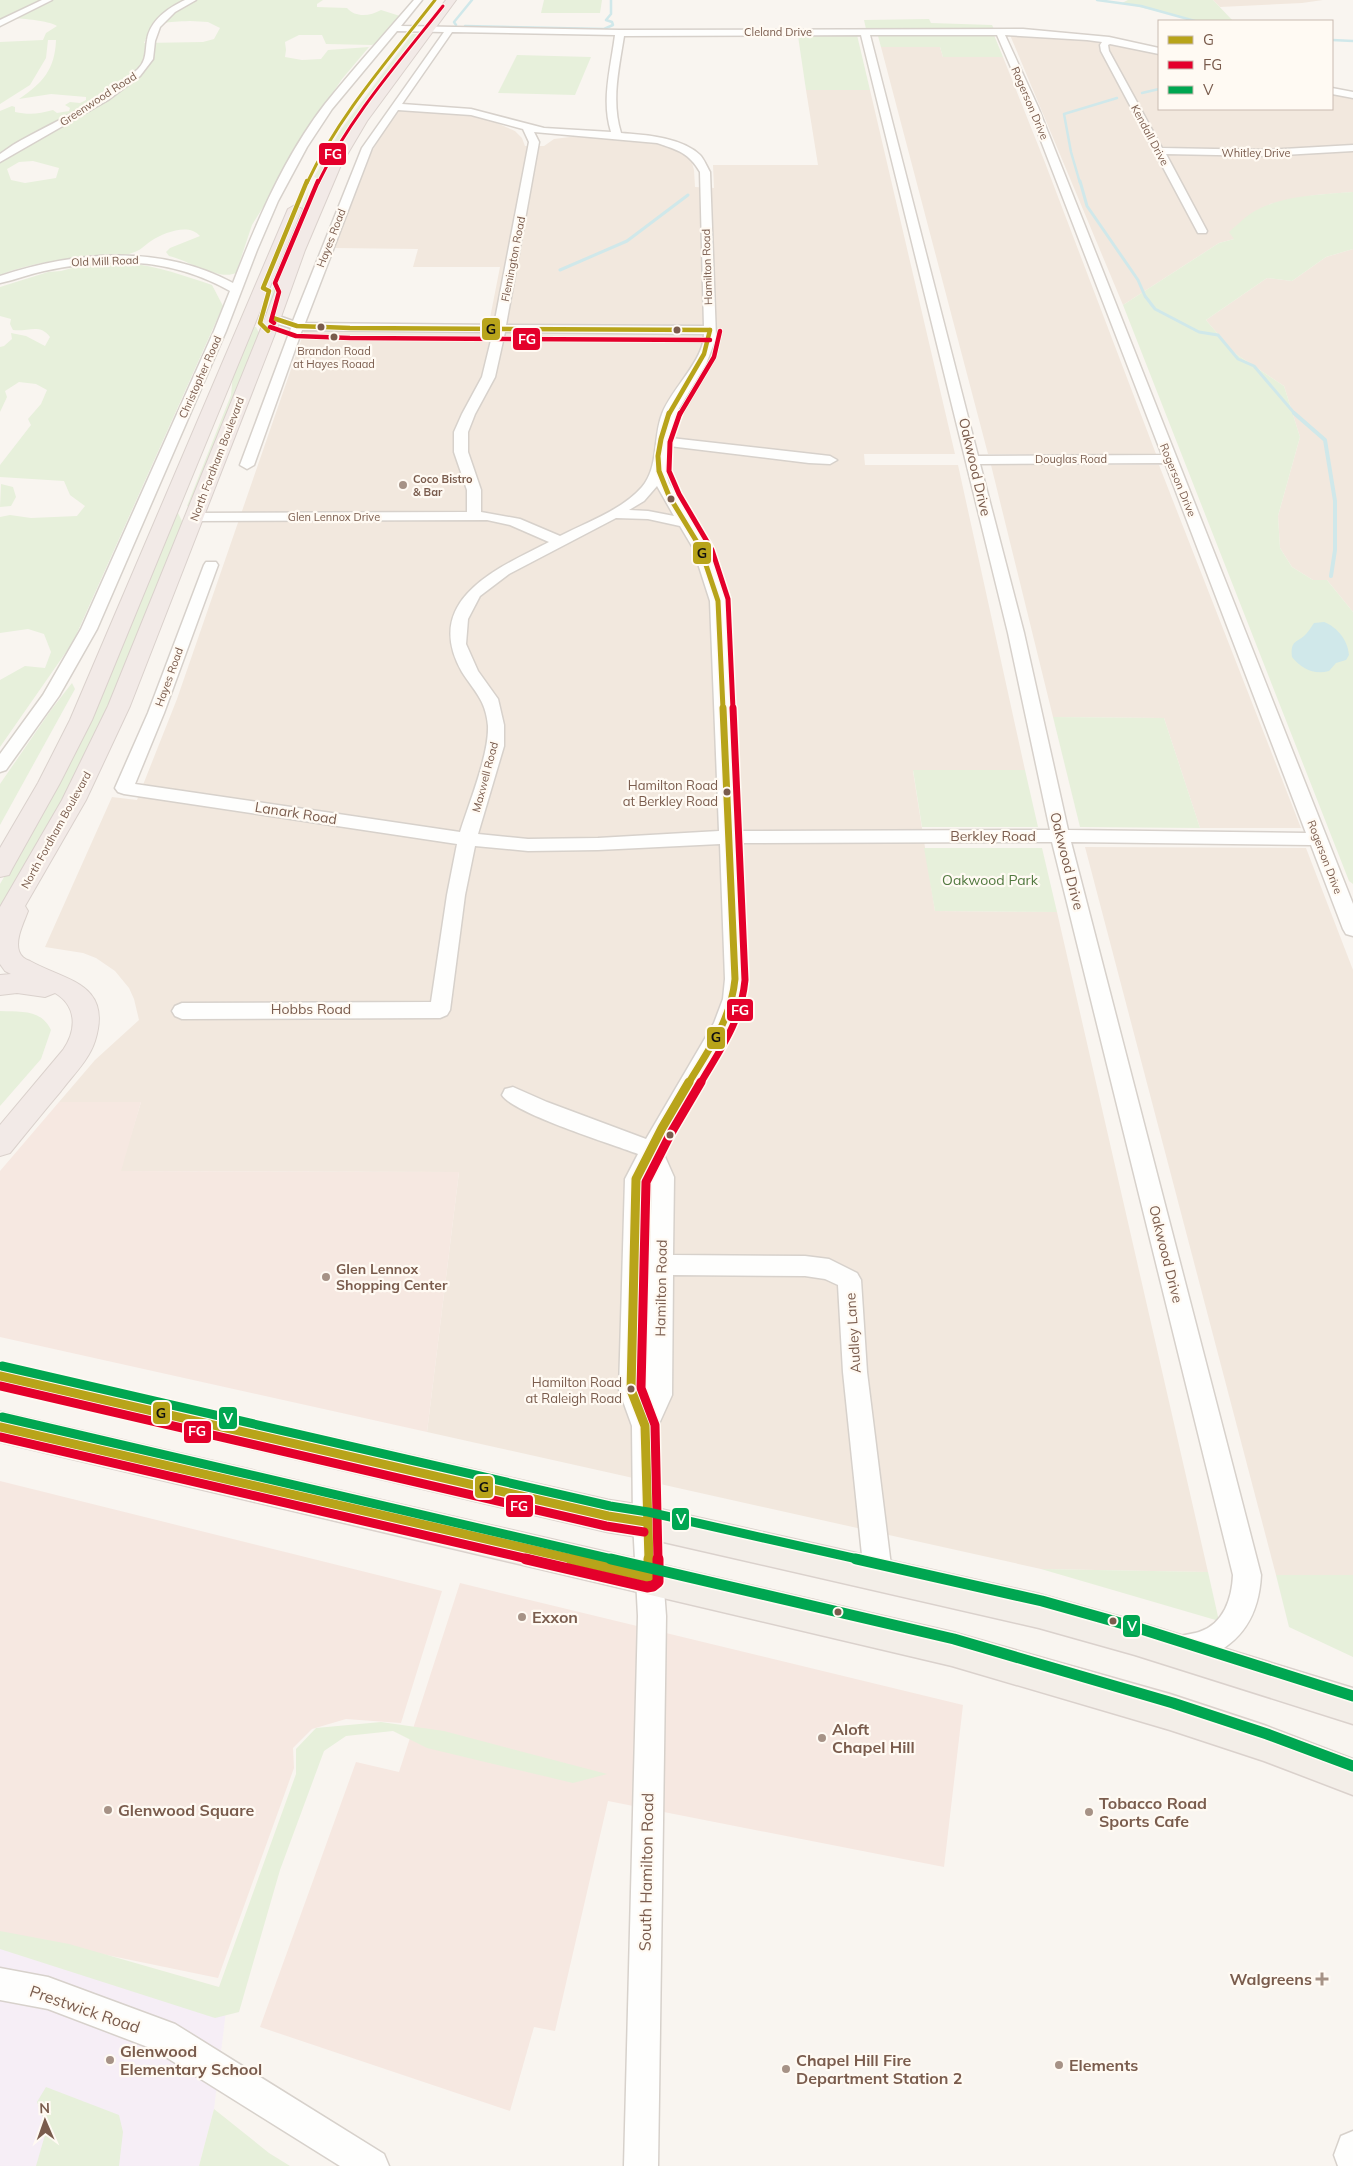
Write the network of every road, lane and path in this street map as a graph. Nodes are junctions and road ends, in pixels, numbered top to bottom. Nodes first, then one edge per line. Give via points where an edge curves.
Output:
1 (48, 0) edge
2 (191, 0) edge
3 (418, 0) edge
4 (434, 0) edge
5 (451, 0) edge
6 (0, 24) edge
7 (395, 28) junction
8 (413, 28) junction
9 (430, 28) junction
10 (450, 29) junction
11 (620, 32) junction
12 (865, 32) junction
13 (1000, 32) junction
14 (1109, 40) junction
15 (1158, 51) edge
16 (1333, 91) edge
17 (1353, 95) edge
18 (395, 107) junction
19 (527, 128) junction
20 (560, 133) junction
21 (617, 136) junction
22 (534, 142) junction
23 (1353, 148) edge
24 (1159, 151) junction
25 (0, 159) edge
26 (307, 182) junction
27 (320, 198) junction
28 (1202, 231) dead end
29 (0, 280) edge
30 (263, 288) junction
31 (237, 290) junction
32 (271, 324) junction
33 (296, 328) junction
34 (499, 329) junction
35 (710, 330) junction
36 (220, 331) junction
37 (244, 332) junction
38 (662, 440) junction
39 (196, 446) junction
40 (1169, 459) junction
41 (830, 460) dead end
42 (972, 460) junction
43 (247, 466) dead end
44 (658, 468) junction
45 (612, 514) junction
46 (474, 516) junction
47 (195, 517) junction
48 (686, 523) junction
49 (558, 542) junction
50 (211, 564) dead end
51 (0, 766) edge
52 (124, 788) joint
53 (728, 836) junction
54 (1060, 836) junction
55 (467, 839) junction
56 (1318, 839) junction
57 (0, 869) edge
58 (25, 888) junction
59 (0, 928) edge
60 (1353, 929) edge
61 (0, 985) edge
62 (440, 1010) joint
63 (182, 1011) dead end
64 (513, 1095) dead end
65 (0, 1128) edge
66 (0, 1145) edge
67 (651, 1150) junction
68 (633, 1264) junction
69 (662, 1265) junction
70 (0, 1376) edge
71 (645, 1426) junction
72 (0, 1427) edge
73 (646, 1522) junction
74 (878, 1574) junction
75 (649, 1578) junction
76 (1174, 1650) junction
77 (1353, 1706) edge
78 (1353, 1777) edge
79 (0, 1984) edge
80 (1353, 2148) edge
81 (1353, 2156) edge
82 (372, 2166) edge
83 (641, 2166) edge

1 - 6 street
2 - 25 street, Greenwood Road via 170,12 155,27 148,62 136,74 92,105
3 - 7 street, Christopher Road
4 - 8 highway, North Fordham Boulevard
5 - 9 highway, North Fordham Boulevard
7 - 8 street, Cleland Drive
7 - 31 street, Christopher Road via 328,108 302,147 250,250
8 - 9 street, Cleland Drive
8 - 26 highway, North Fordham Boulevard via 343,120
9 - 10 street, Cleland Drive
9 - 27 highway, North Fordham Boulevard via 351,134
10 - 11 street, Cleland Drive
10 - 18 street, Hayes Road
11 - 12 street, Cleland Drive
11 - 21 street via 610,110
12 - 13 street, Cleland Drive
12 - 42 street, Oakwood Drive
13 - 14 street, Cleland Drive
13 - 40 street, Rogerson Drive via 1033,107
14 - 15 street, Cleland Drive
14 - 24 street, Kendall Drive via 1103,47
16 - 17 street
18 - 19 street via 482,114
18 - 33 street, Hayes Road via 367,148
19 - 20 street
19 - 22 street
20 - 21 street
20 - 22 street
21 - 35 street, Hamilton Road via 647,138 672,145 696,156 702,163
22 - 34 street, Flemington Road
23 - 24 street, Whitley Drive via 1267,153
24 - 28 street, Kendall Drive
26 - 27 highway via 317,184
26 - 30 highway, North Fordham Boulevard
27 - 32 highway, North Fordham Boulevard
29 - 31 street, Old Mill Road via 56,264 121,259 183,265
30 - 32 highway via 270,291 260,323 262,327
30 - 37 highway, North Fordham Boulevard
31 - 36 street, Christopher Road
32 - 33 street
32 - 47 highway, North Fordham Boulevard
33 - 34 street
33 - 43 street, Hayes Road
34 - 35 street
34 - 46 street, Flemington Road via 489,378 465,421 460,441 463,462 474,491
35 - 38 street, Hamilton Road via 705,355 671,407
36 - 37 street
36 - 51 street, Christopher Road via 89,629 51,696
37 - 39 highway, North Fordham Boulevard
38 - 41 street
38 - 44 street, Hamilton Road
39 - 47 highway via 204,453 182,511
39 - 57 highway, North Fordham Boulevard via 81,720
40 - 42 street, Douglas Road
40 - 56 street, Rogerson Drive
42 - 54 street, Oakwood Drive via 1016,633
44 - 45 street, Maxwell Road via 645,492
44 - 48 street, Hamilton Road via 662,483
45 - 48 street, Maxwell Road via 648,515
45 - 49 street, Maxwell Road
46 - 47 street, Glen Lennox Drive
46 - 49 street via 513,520
47 - 58 highway, North Fordham Boulevard via 119,706 91,767
48 - 53 street, Hamilton Road via 700,548 718,601
49 - 55 street, Maxwell Road via 504,571 474,593 460,618 458,644 470,671 490,699 496,725 495,746
50 - 52 street, Hayes Road via 156,713
52 - 55 street, Lanark Road
53 - 54 street, Berkley Road
53 - 55 street, Lanark Road via 528,845
53 - 67 street, Hamilton Road via 735,979 733,998 724,1024
54 - 56 street, Berkley Road
54 - 76 street, Oakwood Drive via 1247,1575 1245,1598 1234,1622 1223,1633 1202,1645
55 - 62 street, Maxwell Road
56 - 60 street, Rogerson Drive
58 - 59 highway, North Fordham Boulevard
58 - 66 highway via 10,929 7,956 23,969 69,988 84,1008 86,1023 82,1041 71,1060
61 - 65 highway via 29,983 49,988 64,999 72,1021 63,1050
62 - 63 street, Hobbs Road
64 - 67 street
67 - 68 street, Hamilton Road via 636,1179
67 - 69 street, Hamilton Road via 663,1177
68 - 69 street, Audley Lane
68 - 71 street, Hamilton Road via 631,1390
69 - 71 street, Hamilton Road via 659,1395
69 - 74 street, Audley Lane via 805,1266 829,1269 849,1280 855,1372
70 - 73 main road via 608,1516
71 - 73 street, Hamilton Road
72 - 75 main road
73 - 74 main road
73 - 75 street, Hamilton Road
74 - 76 main road via 1039,1611
75 - 78 main road via 952,1649 1070,1682 1264,1742
75 - 83 street, South Hamilton Road via 652,1616
76 - 77 main road
79 - 82 street, Prestwick Road via 48,1993 163,2036
80 - 81 street

